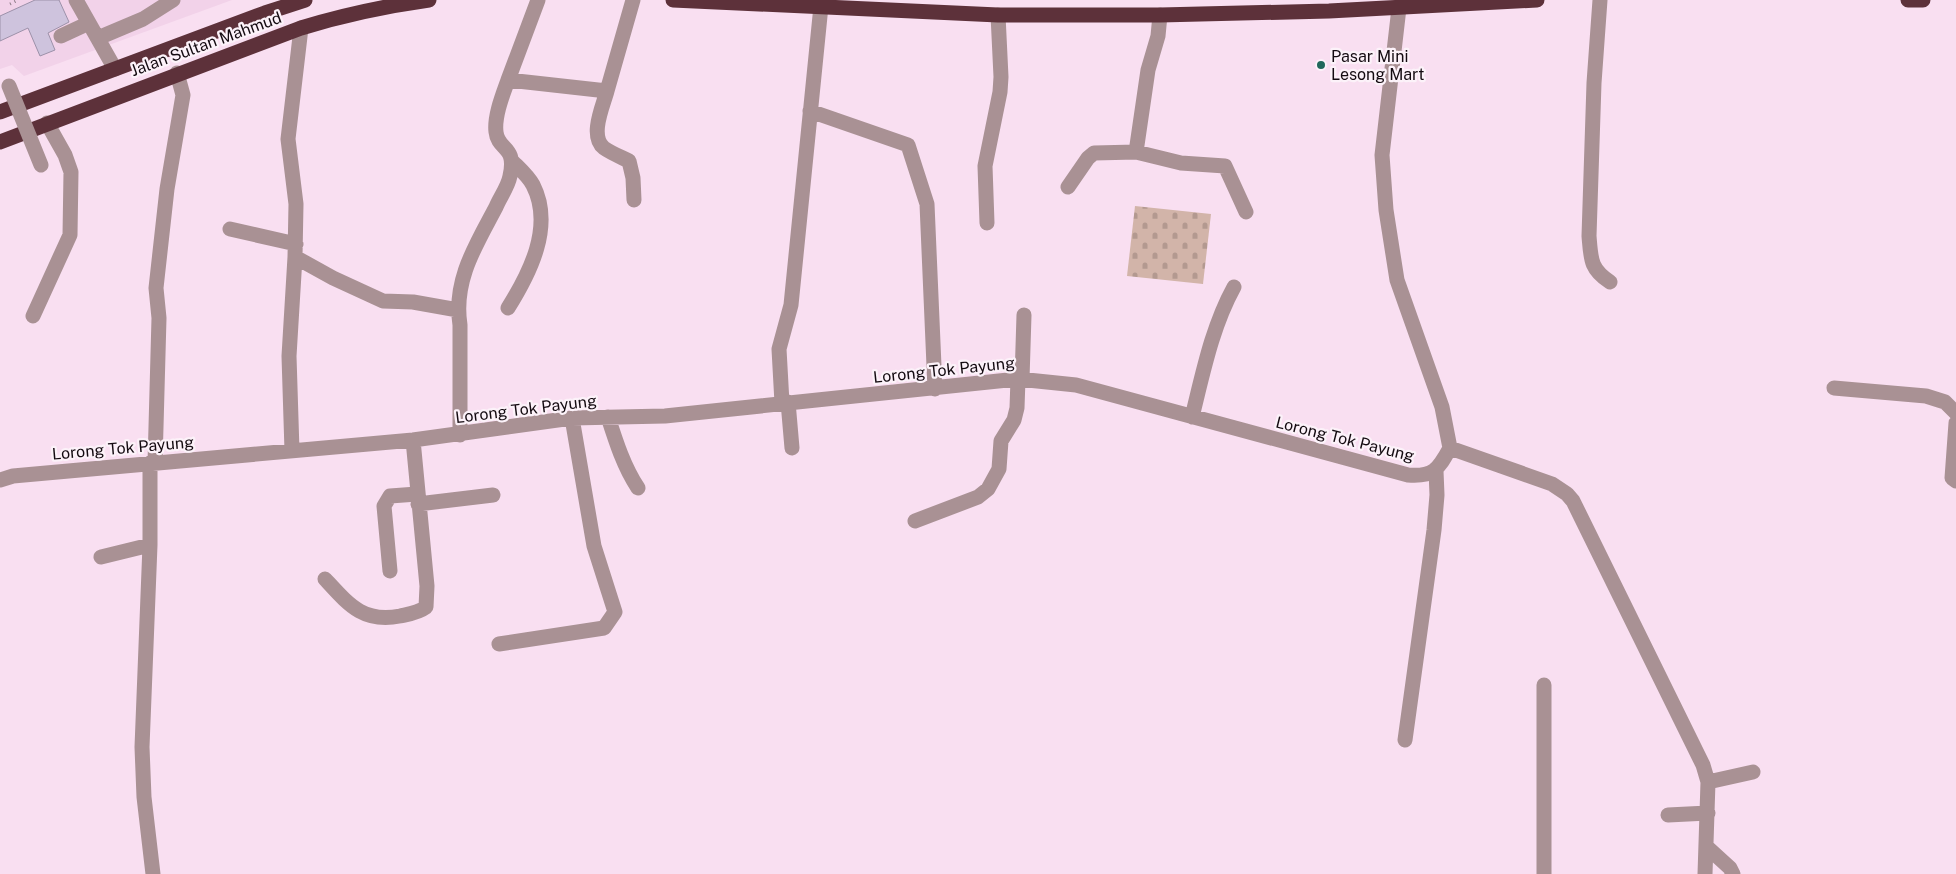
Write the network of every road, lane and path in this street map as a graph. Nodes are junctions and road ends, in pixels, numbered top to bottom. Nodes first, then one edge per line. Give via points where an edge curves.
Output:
1 (18, 0) edge
2 (76, 0) edge
3 (173, 0) edge
4 (305, 0) edge
5 (429, 0) edge
6 (538, 0) edge
7 (634, 0) edge
8 (673, 0) edge
9 (1538, 0) edge
10 (1600, 0) edge
11 (1908, 0) edge
12 (1923, 0) edge
13 (10, 4) dead end
14 (1329, 5) edge
15 (821, 6) junction
16 (1399, 8) junction
17 (1160, 15) junction
18 (998, 16) junction
19 (89, 23) junction
20 (301, 28) junction
21 (61, 36) dead end
22 (98, 38) junction
23 (115, 69) junction
24 (177, 73) junction
25 (508, 80) junction
26 (9, 86) dead end
27 (607, 91) junction
28 (810, 111) junction
29 (0, 112) edge
30 (47, 123) junction
31 (0, 142) edge
32 (1136, 152) junction
33 (512, 162) junction
34 (40, 165) dead end
35 (1068, 187) dead end
36 (634, 200) dead end
37 (1246, 212) dead end
38 (987, 223) dead end
39 (230, 229) dead end
40 (295, 250) junction
41 (1610, 282) dead end
42 (1234, 287) dead end
43 (508, 308) dead end
44 (458, 310) junction
45 (1024, 315) dead end
46 (33, 316) dead end
47 (1020, 379) junction
48 (935, 388) junction
49 (1834, 388) dead end
50 (785, 402) junction
51 (1956, 413) edge
52 (608, 417) junction
53 (1192, 417) junction
54 (572, 418) junction
55 (1956, 423) edge
56 (460, 434) junction
57 (413, 440) junction
58 (792, 448) dead end
59 (1450, 448) junction
60 (292, 450) junction
61 (152, 463) junction
62 (1436, 470) junction
63 (0, 480) edge
64 (1956, 481) edge
65 (638, 488) dead end
66 (493, 495) dead end
67 (418, 499) junction
68 (915, 521) dead end
69 (150, 545) junction
70 (101, 556) dead end
71 (390, 571) dead end
72 (325, 579) dead end
73 (499, 644) dead end
74 (1544, 685) dead end
75 (1405, 740) dead end
76 (1753, 772) dead end
77 (1708, 782) junction
78 (1708, 813) junction
79 (1668, 815) dead end
80 (1707, 847) junction
81 (153, 874) edge
82 (1544, 874) edge
83 (1705, 874) edge
84 (1733, 874) edge

1 - 13 path
2 - 19 street
3 - 22 street via 143,19
4 - 23 highway, Jalan Sultan Mahmud
5 - 20 highway, Jalan Sultan Mahmud via 337,17
6 - 25 street
7 - 27 street
8 - 15 highway
9 - 16 highway
10 - 41 street via 1589,236 1591,261 1598,274
11 - 12 highway
14 - 16 highway
14 - 17 highway
15 - 18 highway
15 - 28 street
16 - 59 street via 1382,155 1386,210 1397,280 1442,407
17 - 18 highway
17 - 32 street
18 - 38 street via 1001,76 985,166
19 - 21 street
19 - 22 street
20 - 24 highway, Jalan Sultan Mahmud
20 - 40 street via 288,139 296,204
22 - 23 street
23 - 29 highway, Jalan Sultan Mahmud
24 - 30 highway, Jalan Sultan Mahmud
24 - 61 street via 183,95 167,189 156,288 159,318
25 - 27 street
25 - 33 street via 499,105 496,132 498,140 511,154
26 - 34 street, bridge
27 - 36 street via 598,127 599,141 604,148 629,161 634,178
28 - 48 street via 908,145 927,204
28 - 50 street via 791,305 779,349
30 - 31 highway, Jalan Sultan Mahmud
30 - 46 street via 71,172 70,235
32 - 35 street via 1094,153
32 - 37 street via 1181,164 1225,166
33 - 43 street via 534,187 541,229 529,272
33 - 44 street via 510,179 471,254 459,290
39 - 40 street
40 - 44 street via 334,278 383,301 413,302
40 - 60 street via 289,356
42 - 53 street via 1212,339
44 - 56 street
45 - 47 street
47 - 48 street, Lorong Tok Payung
47 - 53 street, Lorong Tok Payung via 1076,385
47 - 68 street via 1014,420 1000,442 998,469 988,489 978,497
48 - 50 street, Lorong Tok Payung
49 - 51 street via 1926,396 1945,402
50 - 52 street, Lorong Tok Payung via 665,416
50 - 58 street
52 - 54 street, Lorong Tok Payung
52 - 65 street
53 - 62 street, Lorong Tok Payung via 1408,475 1422,476
54 - 56 street, Lorong Tok Payung
54 - 73 street via 594,546 615,612 604,628
55 - 64 street via 1952,478
56 - 57 street, Lorong Tok Payung
57 - 60 street, Lorong Tok Payung
57 - 67 street
59 - 62 street
59 - 77 street via 1552,484 1573,501 1700,757
60 - 61 street, Lorong Tok Payung
61 - 63 street, Lorong Tok Payung via 13,476
61 - 69 street
62 - 75 street via 1434,530
66 - 67 street
67 - 71 street via 390,496 384,506
67 - 72 street via 426,586 426,607 421,612 384,618 367,616 354,608
69 - 70 street
69 - 81 street via 142,747
74 - 82 street
76 - 77 street
77 - 78 street
78 - 79 street
78 - 80 street
80 - 83 street
80 - 84 street

